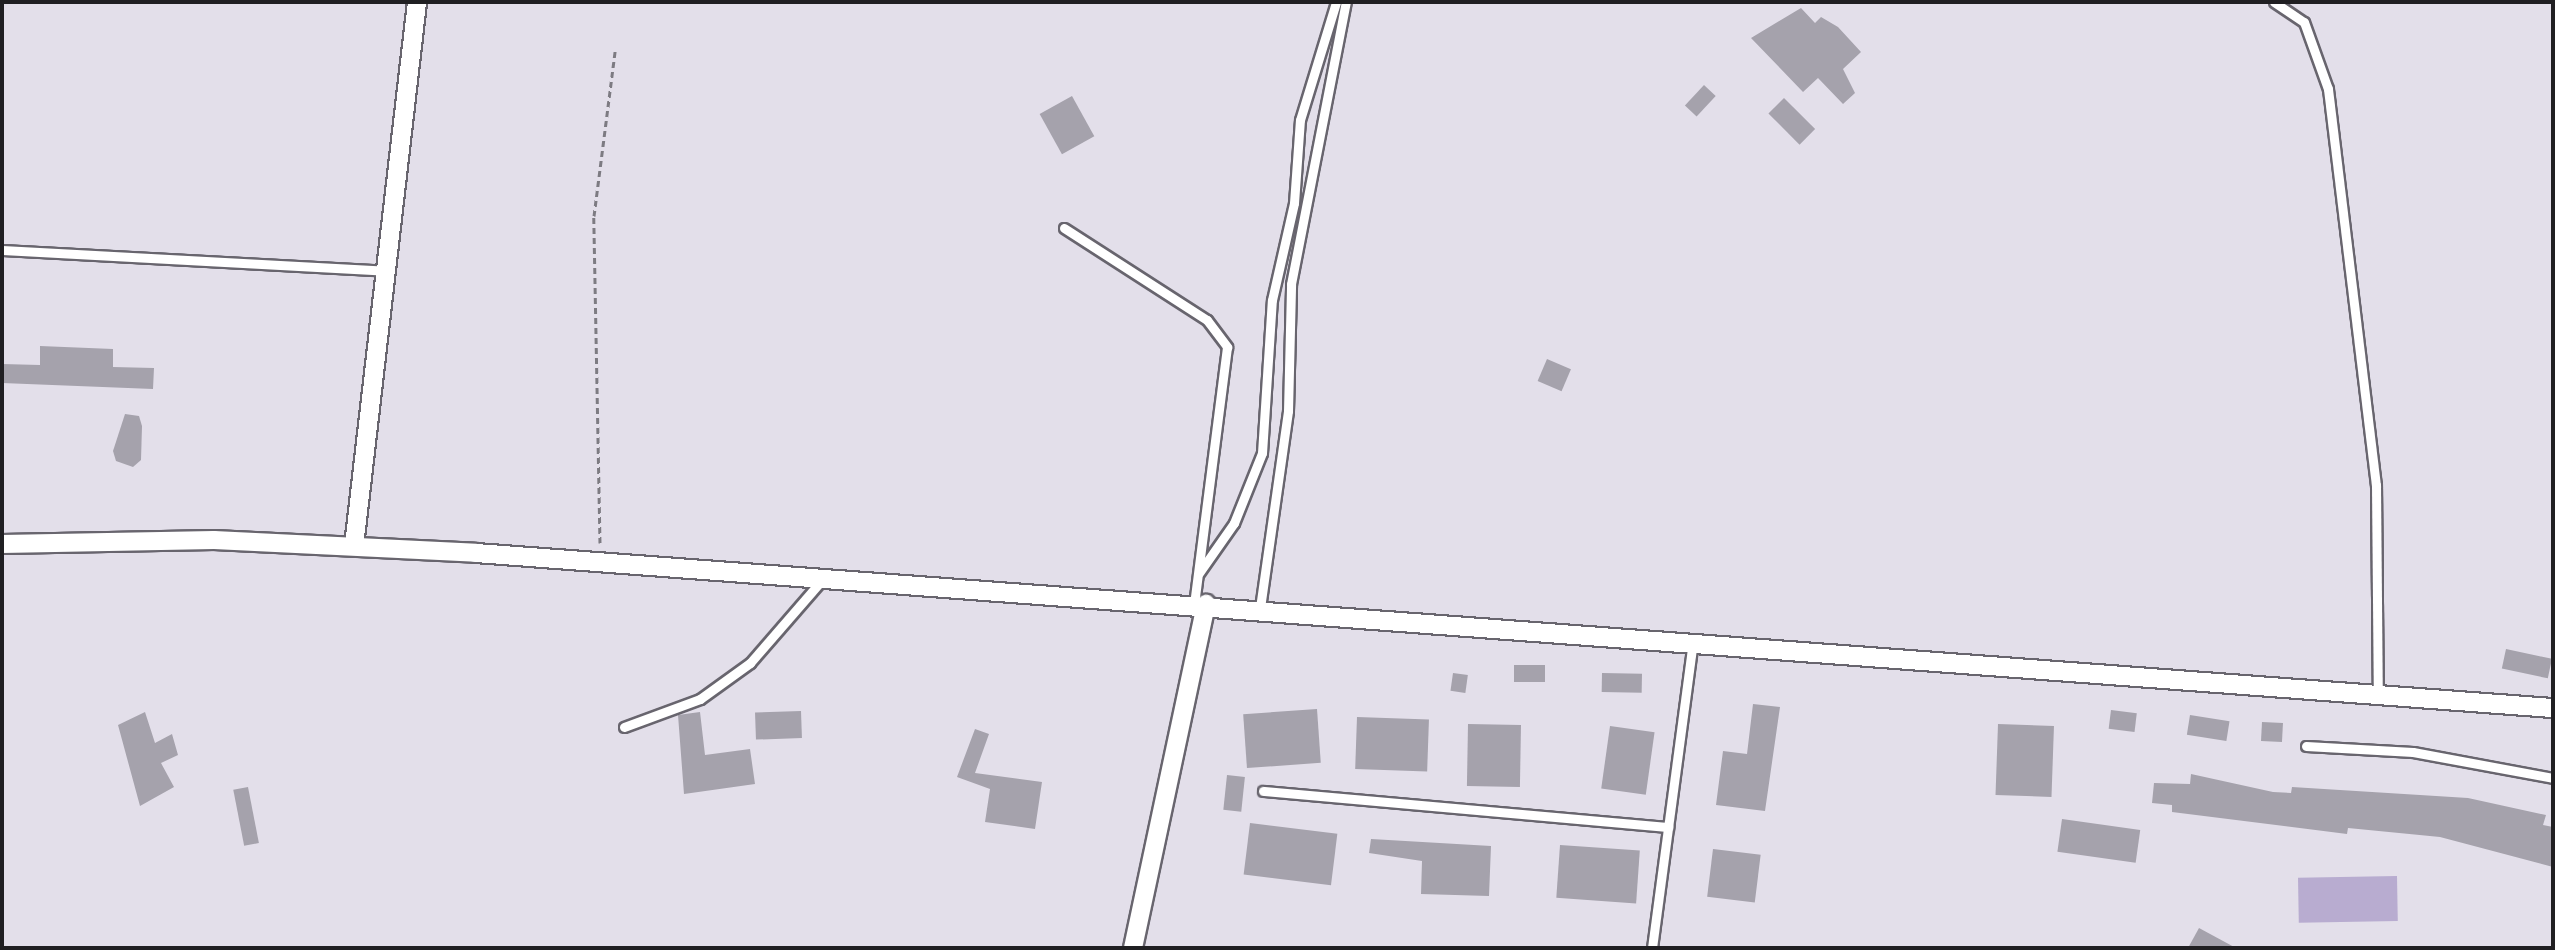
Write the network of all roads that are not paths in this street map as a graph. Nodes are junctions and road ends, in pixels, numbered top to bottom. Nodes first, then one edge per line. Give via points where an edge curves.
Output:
1 (417, 2) edge
2 (1336, 2) edge
3 (1346, 2) edge
4 (2274, 2) edge
5 (1064, 228) dead end
6 (2, 250) edge
7 (386, 271) junction
8 (2, 544) edge
9 (354, 546) junction
10 (1199, 573) junction
11 (823, 578) junction
12 (1200, 604) junction
13 (1260, 608) junction
14 (1693, 642) junction
15 (2378, 694) junction
16 (2553, 708) edge
17 (624, 727) dead end
18 (2306, 746) dead end
19 (2553, 778) edge
20 (1263, 791) dead end
21 (1668, 827) junction
22 (1133, 948) edge
23 (1652, 948) edge

1 - 7 street
2 - 10 lane via 1302,111 1294,203 1274,280 1267,431 1246,498
3 - 13 lane via 1291,284 1288,411
4 - 15 lane via 2304,22 2328,89 2376,485
5 - 10 lane via 1207,320 1227,347
6 - 7 lane
7 - 9 street
8 - 9 street
9 - 11 street
10 - 12 lane
11 - 12 street
11 - 17 lane via 750,663 700,699
12 - 13 street
12 - 22 street
13 - 14 street
14 - 15 street
14 - 21 lane
15 - 16 street
18 - 19 lane via 2413,752
20 - 21 lane
21 - 23 lane

